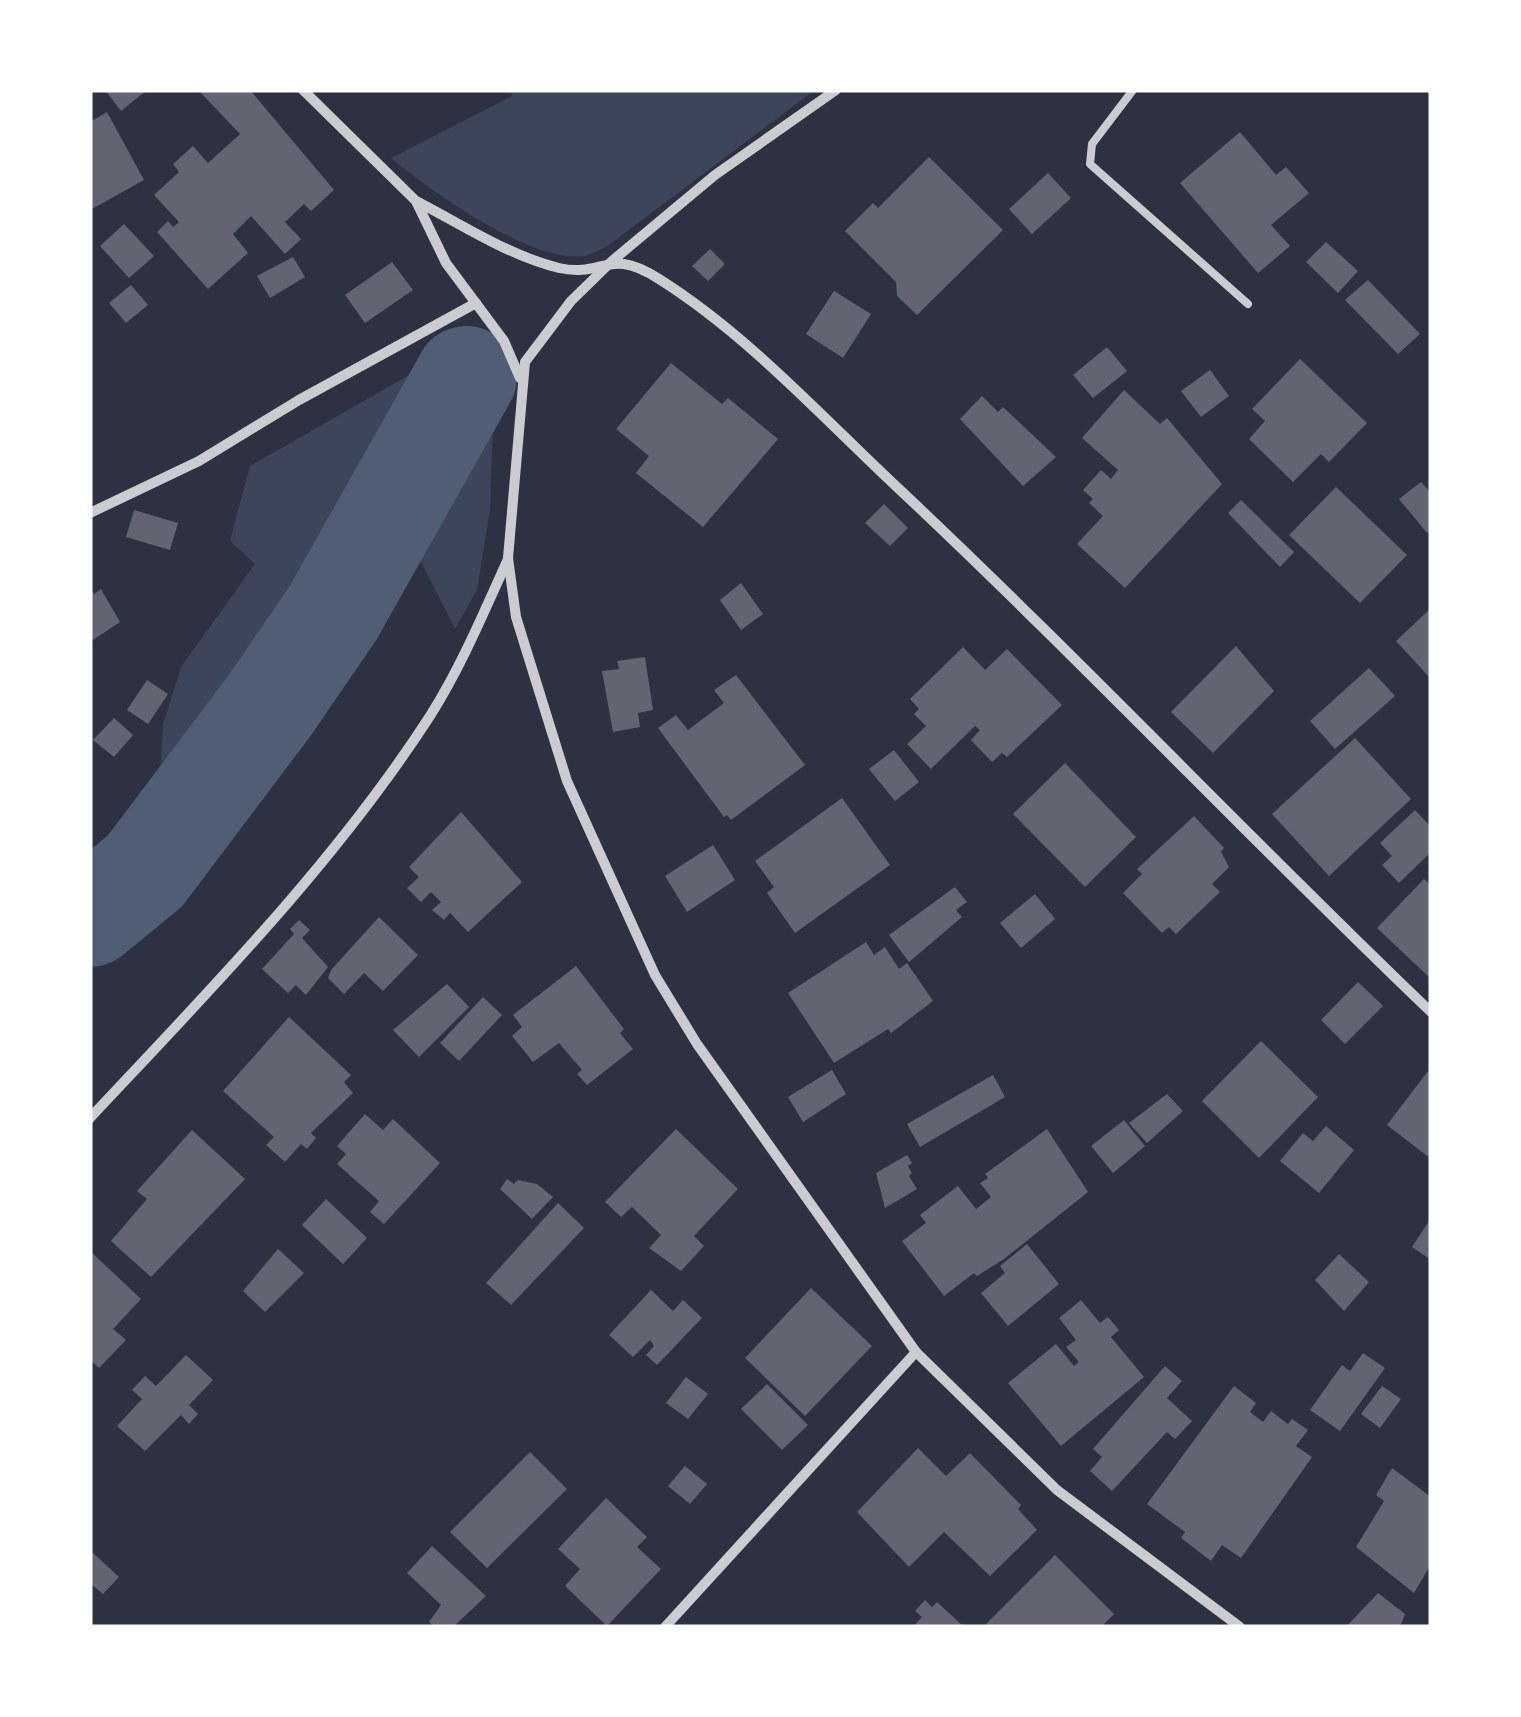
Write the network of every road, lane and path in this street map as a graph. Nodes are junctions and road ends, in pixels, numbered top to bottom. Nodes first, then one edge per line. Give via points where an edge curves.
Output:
1 (303, 90) edge
2 (836, 90) edge
3 (1133, 90) edge
4 (416, 201) junction
5 (612, 261) junction
6 (476, 303) junction
7 (1248, 304) dead end
8 (520, 379) junction
9 (90, 513) edge
10 (508, 558) junction
11 (1431, 1012) edge
12 (90, 1118) edge
13 (916, 1352) junction
14 (665, 1627) edge
15 (1240, 1627) edge

1 - 4 street
2 - 5 street via 715,175
3 - 7 lane via 1092,144 1090,164
4 - 5 street via 531,259 583,270
4 - 6 street via 446,262
5 - 8 street via 538,341
5 - 11 street via 661,280 770,368 1072,654
6 - 8 street via 504,341
6 - 9 street via 199,461
8 - 10 street
10 - 12 street via 432,713 394,770 266,928
10 - 13 street via 516,617 566,780 655,975
13 - 14 street
13 - 15 street via 1057,1490

